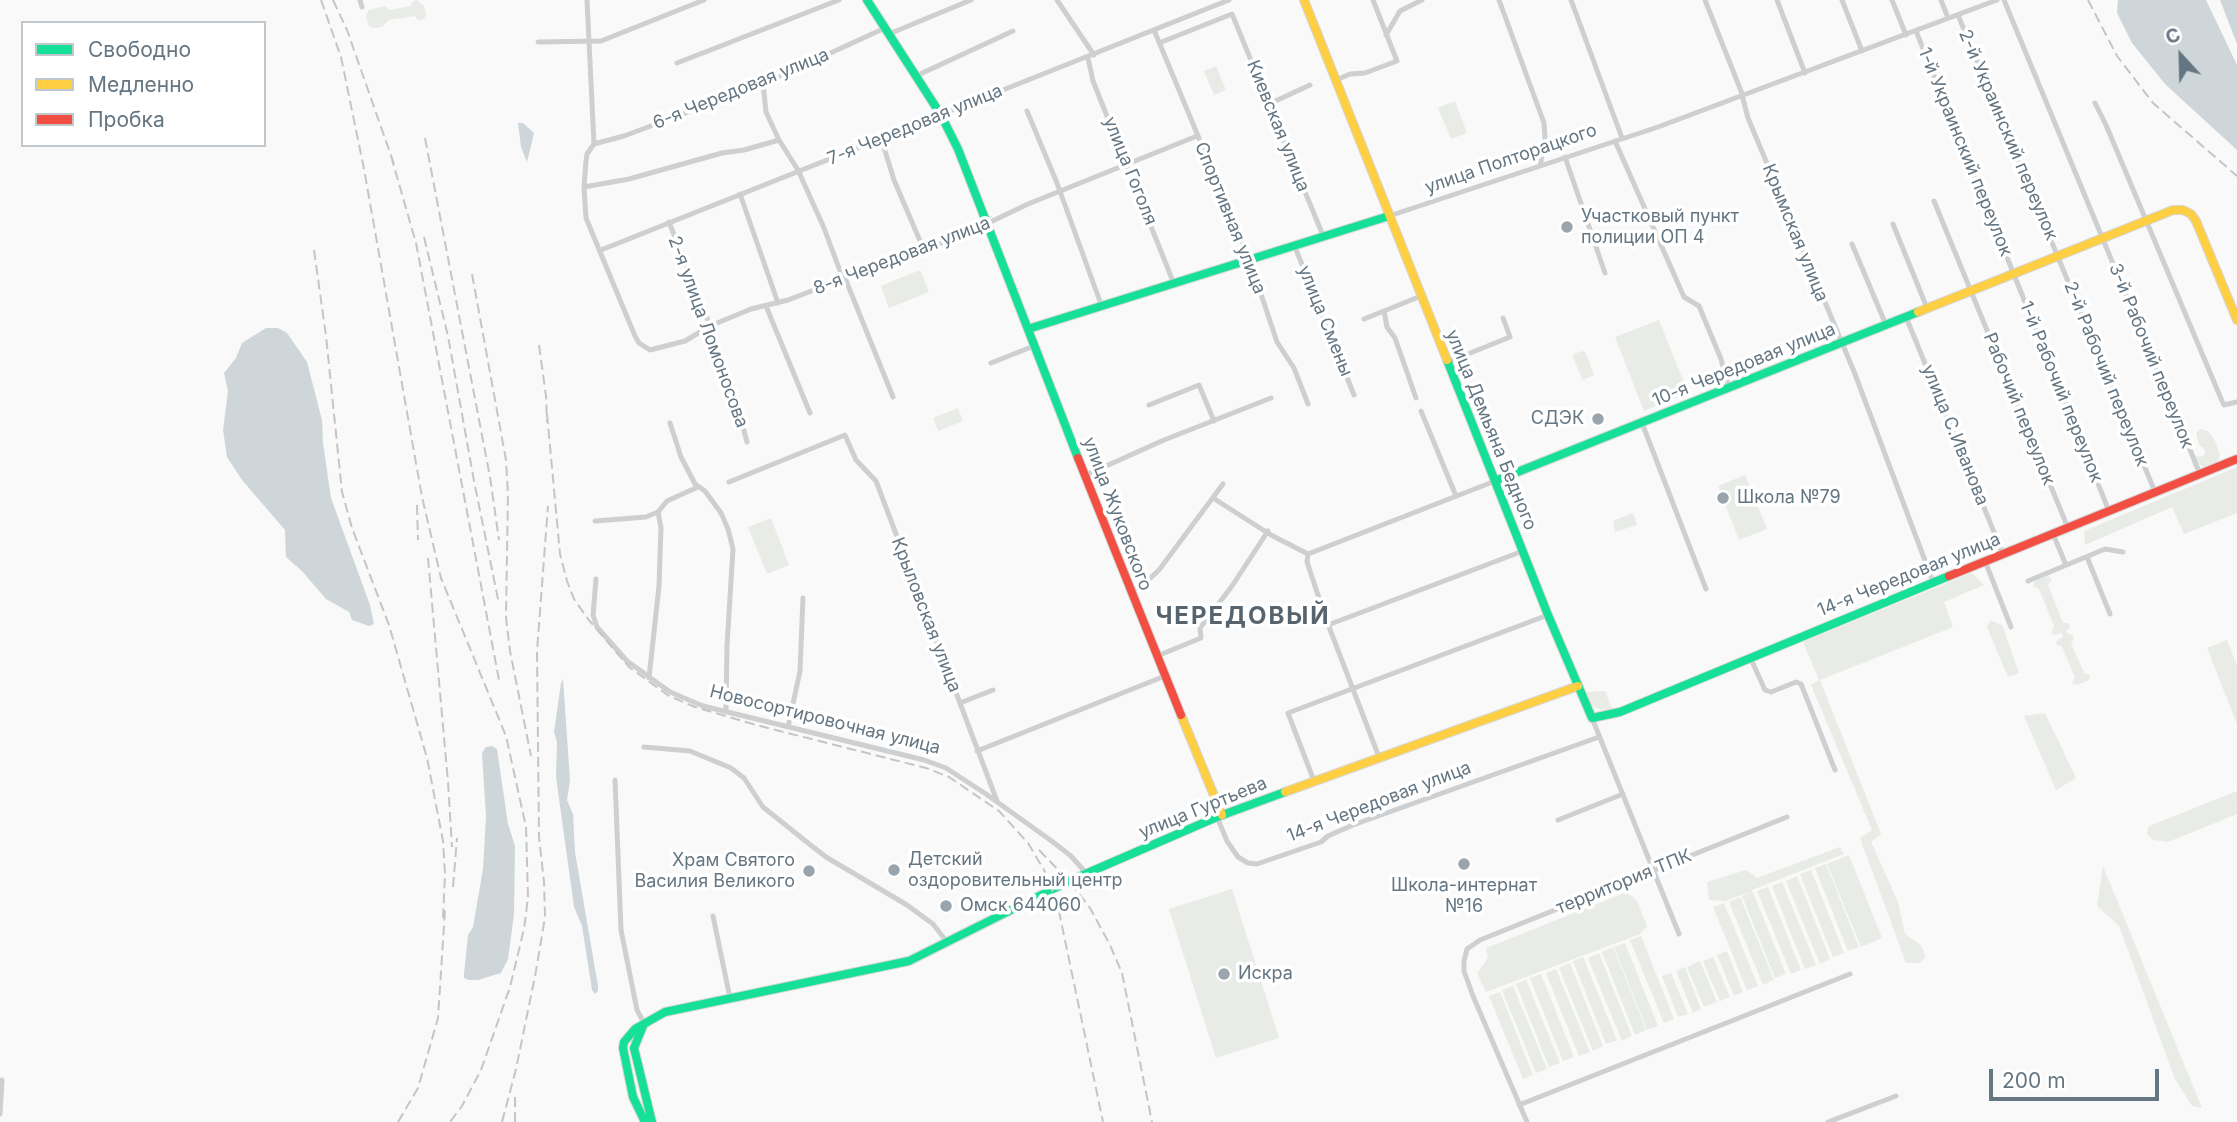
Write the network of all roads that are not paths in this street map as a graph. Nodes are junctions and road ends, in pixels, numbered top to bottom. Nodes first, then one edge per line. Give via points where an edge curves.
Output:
1 (360, 0) edge
2 (587, 0) edge
3 (704, 0) edge
4 (839, 0) edge
5 (867, 0) edge
6 (971, 0) edge
7 (1057, 0) edge
8 (1229, 0) edge
9 (1304, 0) edge
10 (1373, 0) edge
11 (1422, 0) edge
12 (1500, 0) edge
13 (1571, 0) edge
14 (1705, 0) edge
15 (1777, 0) edge
16 (1842, 0) edge
17 (1892, 0) edge
18 (1941, 0) edge
19 (1997, 0) edge
20 (2004, 0) edge
21 (362, 8) dead end
22 (1958, 15) junction
23 (1948, 18) junction
24 (1154, 30) junction
25 (887, 31) junction
26 (1013, 31) dead end
27 (1916, 31) junction
28 (1386, 35) junction
29 (1906, 35) junction
30 (589, 41) junction
31 (538, 42) dead end
32 (1159, 43) junction
33 (1862, 51) junction
34 (1091, 57) junction
35 (677, 63) dead end
36 (1805, 73) junction
37 (916, 76) junction
38 (1336, 80) junction
39 (763, 84) junction
40 (1310, 85) dead end
41 (1742, 97) junction
42 (2095, 103) dead end
43 (1269, 104) junction
44 (1027, 111) dead end
45 (941, 114) junction
46 (1197, 136) junction
47 (881, 138) junction
48 (1622, 138) junction
49 (779, 140) junction
50 (1615, 141) junction
51 (594, 144) junction
52 (1565, 157) junction
53 (1127, 164) junction
54 (1539, 166) junction
55 (798, 170) junction
56 (584, 187) junction
57 (1060, 192) junction
58 (740, 194) junction
59 (1934, 201) dead end
60 (1389, 216) junction
61 (2146, 219) junction
62 (669, 222) junction
63 (988, 223) junction
64 (1893, 224) dead end
65 (2102, 237) junction
66 (1324, 238) junction
67 (1852, 244) dead end
68 (1295, 247) junction
69 (923, 248) junction
70 (601, 250) junction
71 (2058, 255) junction
72 (1250, 261) junction
73 (1605, 273) dead end
74 (2013, 273) junction
75 (844, 278) junction
76 (1174, 284) junction
77 (1970, 291) junction
78 (1421, 296) junction
79 (778, 303) junction
80 (766, 306) junction
81 (1102, 307) junction
82 (1927, 308) junction
83 (1384, 311) junction
84 (1906, 317) junction
85 (1503, 318) dead end
86 (1364, 319) dead end
87 (2237, 320) edge
88 (1886, 325) junction
89 (710, 326) junction
90 (1028, 329) junction
91 (1840, 344) junction
92 (1034, 346) junction
93 (1447, 362) junction
94 (991, 363) dead end
95 (1729, 388) junction
96 (1354, 395) dead end
97 (893, 397) dead end
98 (1271, 398) dead end
99 (1416, 398) dead end
100 (2237, 402) edge
101 (1308, 404) dead end
102 (1149, 405) dead end
103 (1421, 411) dead end
104 (810, 413) dead end
105 (1214, 421) junction
106 (1642, 423) junction
107 (670, 424) dead end
108 (747, 442) dead end
109 (2237, 459) edge
110 (2200, 474) junction
111 (1086, 475) junction
112 (1494, 481) junction
113 (729, 482) dead end
114 (1223, 484) dead end
115 (698, 487) junction
116 (2155, 492) junction
117 (1456, 496) junction
118 (1213, 498) junction
119 (2109, 511) junction
120 (658, 512) junction
121 (596, 521) dead end
122 (2068, 528) junction
123 (1268, 531) junction
124 (2053, 534) junction
125 (1523, 551) junction
126 (2123, 552) dead end
127 (1308, 554) junction
128 (2003, 554) junction
129 (2087, 556) junction
130 (1985, 561) junction
131 (2066, 565) junction
132 (596, 579) dead end
133 (2028, 581) dead end
134 (1933, 582) junction
135 (1706, 589) dead end
136 (1130, 591) junction
137 (803, 598) dead end
138 (2110, 614) dead end
139 (1548, 615) junction
140 (1328, 625) junction
141 (2011, 626) dead end
142 (1157, 656) junction
143 (1750, 657) junction
144 (1165, 676) junction
145 (649, 678) junction
146 (1578, 686) junction
147 (1352, 688) junction
148 (993, 690) dead end
149 (960, 703) junction
150 (726, 712) junction
151 (1592, 718) junction
152 (788, 727) junction
153 (1599, 737) junction
154 (644, 747) dead end
155 (977, 751) junction
156 (1379, 757) junction
157 (1835, 770) dead end
158 (615, 780) dead end
159 (1314, 781) junction
160 (1623, 794) junction
161 (997, 801) junction
162 (1219, 816) junction
163 (1787, 817) dead end
164 (1558, 820) dead end
165 (1248, 863) joint
166 (1653, 869) junction
167 (1086, 873) junction
168 (713, 916) dead end
169 (1679, 934) dead end
170 (947, 942) junction
171 (1850, 974) dead end
172 (730, 999) junction
173 (644, 1023) junction
174 (2, 1080) dead end
175 (1896, 1096) dead end
176 (1520, 1105) junction
177 (0, 1114) edge
178 (645, 1122) edge
179 (652, 1122) edge
180 (1527, 1122) edge
181 (1828, 1122) edge

1 - 21 street
2 - 30 street
3 - 30 street via 613,38
4 - 35 street
5 - 25 main road, улица Жуковского
6 - 25 street, 6-я Чередовая улица
7 - 34 street, улица Гоголя
8 - 24 street, 7-я Чередовая улица
9 - 38 main road, улица Демьяна Бедного
10 - 28 street
11 - 28 street via 1399,11
12 - 54 street via 1544,123
13 - 48 street
14 - 41 street, Крымская улица
15 - 36 street
16 - 33 street
17 - 29 street, 1-й Украинский переулок
18 - 23 street, 2-й Украинский переулок
19 - 22 street, улица Полторацкого
20 - 65 street, 3-й Рабочий переулок
22 - 23 street, улица Полторацкого
22 - 71 street, 2-й Украинский переулок
23 - 27 street, улица Полторацкого
24 - 32 street, Спортивная улица
24 - 34 street, 7-я Чередовая улица
25 - 37 main road, улица Жуковского
25 - 39 street, 6-я Чередовая улица
26 - 37 street
27 - 29 street, улица Полторацкого
27 - 74 street, 1-й Украинский переулок
28 - 38 street via 1397,61
29 - 33 street, улица Полторацкого
30 - 31 street
30 - 51 street
32 - 43 street, Киевская улица via 1232,14
32 - 46 street, Спортивная улица
33 - 36 street, улица Полторацкого
34 - 45 street, 7-я Чередовая улица
34 - 53 street, улица Гоголя via 1093,81
36 - 41 street, улица Полторацкого
37 - 45 main road, улица Жуковского
38 - 60 main road, улица Демьяна Бедного
39 - 49 street via 766,112
39 - 51 street, 6-я Чередовая улица
40 - 43 street
41 - 48 street, улица Полторацкого
41 - 91 street, Крымская улица
42 - 61 street
43 - 66 street, Киевская улица
44 - 57 street
45 - 47 street, 7-я Чередовая улица
45 - 63 main road, улица Жуковского
46 - 53 street, 8-я Чередовая улица
46 - 72 street, Спортивная улица
47 - 55 street, 7-я Чередовая улица
47 - 69 street
48 - 50 street, улица Полторацкого
49 - 55 street
49 - 56 street
50 - 52 street, улица Полторацкого
50 - 95 street via 1684,297 1699,306
51 - 56 street via 587,154
52 - 54 street, улица Полторацкого
52 - 73 street
53 - 57 street, 8-я Чередовая улица
53 - 76 street, улица Гоголя
54 - 60 street, улица Полторацкого
55 - 58 street, 7-я Чередовая улица
55 - 75 street
56 - 70 street via 586,218
57 - 63 street, 8-я Чередовая улица
57 - 81 street
58 - 62 street, 7-я Чередовая улица
58 - 79 street
59 - 77 street, Рабочий переулок
60 - 66 main road, улица Полторацкого
60 - 78 main road, улица Демьяна Бедного
61 - 65 main road, 10-я Чередовая улица
61 - 87 main road, 10-я Чередовая улица via 2173,210 2191,214
61 - 100 street via 2224,405
62 - 70 street, 7-я Чередовая улица
62 - 89 street, 2-я улица Ломоносова
63 - 69 street, 8-я Чередовая улица
63 - 90 main road, улица Жуковского
64 - 82 street
65 - 71 main road, 10-я Чередовая улица
65 - 110 street, 3-й Рабочий переулок
66 - 68 main road, улица Полторацкого
67 - 88 street
68 - 72 main road, улица Полторацкого
68 - 96 street, улица Смены
69 - 75 street, 8-я Чередовая улица
70 - 89 street, 8-я Чередовая улица via 635,336 645,347 657,350 685,341
71 - 74 main road, 10-я Чередовая улица
71 - 116 street, 2-й Рабочий переулок
72 - 76 main road, улица Полторацкого
72 - 101 street, Спортивная улица via 1277,342 1294,368
74 - 77 main road, 10-я Чередовая улица
74 - 119 street, 1-й Рабочий переулок
75 - 79 street, 8-я Чередовая улица
75 - 97 street
76 - 81 main road, улица Полторацкого
77 - 82 main road, 10-я Чередовая улица
77 - 122 street, Рабочий переулок
78 - 83 street
78 - 93 main road, улица Демьяна Бедного
79 - 80 street, 8-я Чередовая улица
80 - 89 street, 8-я Чередовая улица
80 - 104 street
81 - 90 main road, улица Полторацкого
82 - 84 main road, 10-я Чередовая улица
83 - 86 street
83 - 99 street
84 - 88 main road, 10-я Чередовая улица
84 - 128 street, улица С.Иванова
85 - 93 street via 1510,337
88 - 91 main road, 10-я Чередовая улица
89 - 108 street, 2-я улица Ломоносова
90 - 92 main road, улица Жуковского
91 - 95 main road, 10-я Чередовая улица
91 - 134 street, Крымская улица
92 - 94 street
92 - 111 main road, улица Жуковского
93 - 112 main road, улица Демьяна Бедного
95 - 106 main road, 10-я Чередовая улица
98 - 105 street
102 - 105 street via 1199,385
103 - 117 street
105 - 111 street
106 - 112 main road, 10-я Чередовая улица
106 - 135 street
107 - 115 street
109 - 110 main road, 14-я Чередовая улица
110 - 116 main road, 14-я Чередовая улица
111 - 136 main road, улица Жуковского
112 - 117 street, 10-я Чередовая улица
112 - 125 main road, улица Демьяна Бедного
113 - 149 street, Крыловская улица via 845,435 856,460 876,481
114 - 118 street
115 - 120 street via 667,501
115 - 150 street via 721,513 733,549
116 - 119 main road, 14-я Чередовая улица
117 - 127 street, 10-я Чередовая улица
118 - 123 street
118 - 136 street via 1159,570
119 - 122 main road, 14-я Чередовая улица
120 - 121 street
120 - 145 street via 659,586
122 - 124 main road, 14-я Чередовая улица
123 - 127 street
123 - 142 street via 1200,628 1202,638
124 - 128 main road, 14-я Чередовая улица
124 - 131 street
125 - 139 main road, улица Демьяна Бедного
125 - 140 street
126 - 129 street via 2105,549
127 - 140 street
128 - 130 main road, 14-я Чередовая улица
129 - 131 street
129 - 138 street
130 - 134 main road, 14-я Чередовая улица
130 - 141 street
131 - 133 street
132 - 145 street, Новосортировочная улица via 594,622 612,646
134 - 143 main road, 14-я Чередовая улица
136 - 142 main road, улица Жуковского
137 - 152 street via 800,671
139 - 146 main road, улица Демьяна Бедного
139 - 147 street
140 - 147 street
142 - 144 main road, улица Жуковского
143 - 151 main road, 14-я Чередовая улица via 1620,712
143 - 157 street via 1765,690 1801,684
144 - 155 street
144 - 162 main road, улица Жуковского
145 - 150 street, Новосортировочная улица via 670,692
146 - 151 main road, улица Демьяна Бедного
146 - 156 main road, улица Гуртьева
147 - 156 street
147 - 159 street via 1287,713
148 - 149 street
149 - 155 street, Крыловская улица
150 - 152 street, Новосортировочная улица
151 - 153 street, улица Демьяна Бедного
152 - 161 street, Новосортировочная улица via 935,763
153 - 160 street, улица Демьяна Бедного
153 - 165 street, 14-я Чередовая улица via 1353,825 1321,842
154 - 170 street via 690,751 731,768 764,807 798,835 907,905 933,924
155 - 161 street, Крыловская улица
156 - 159 main road, улица Гуртьева
158 - 173 street via 621,930 637,1010
159 - 162 main road, улица Гуртьева
160 - 164 street
160 - 166 street, улица Демьяна Бедного
161 - 167 street, Новосортировочная улица via 1071,856
162 - 165 street, улица Жуковского via 1227,841
162 - 167 main road, улица Гуртьева
163 - 166 street, территория ТПК
166 - 169 street, улица Демьяна Бедного
166 - 176 street, территория ТПК via 1479,940 1465,954 1464,971 1473,996
167 - 170 main road, улица Гуртьева
168 - 172 street
170 - 172 main road, улица Гуртьева via 892,967
171 - 176 street
172 - 173 main road, улица Гуртьева via 665,1013
173 - 178 main road via 623,1048 633,1097
173 - 179 main road via 634,1048
174 - 177 street
175 - 181 street
176 - 180 street

